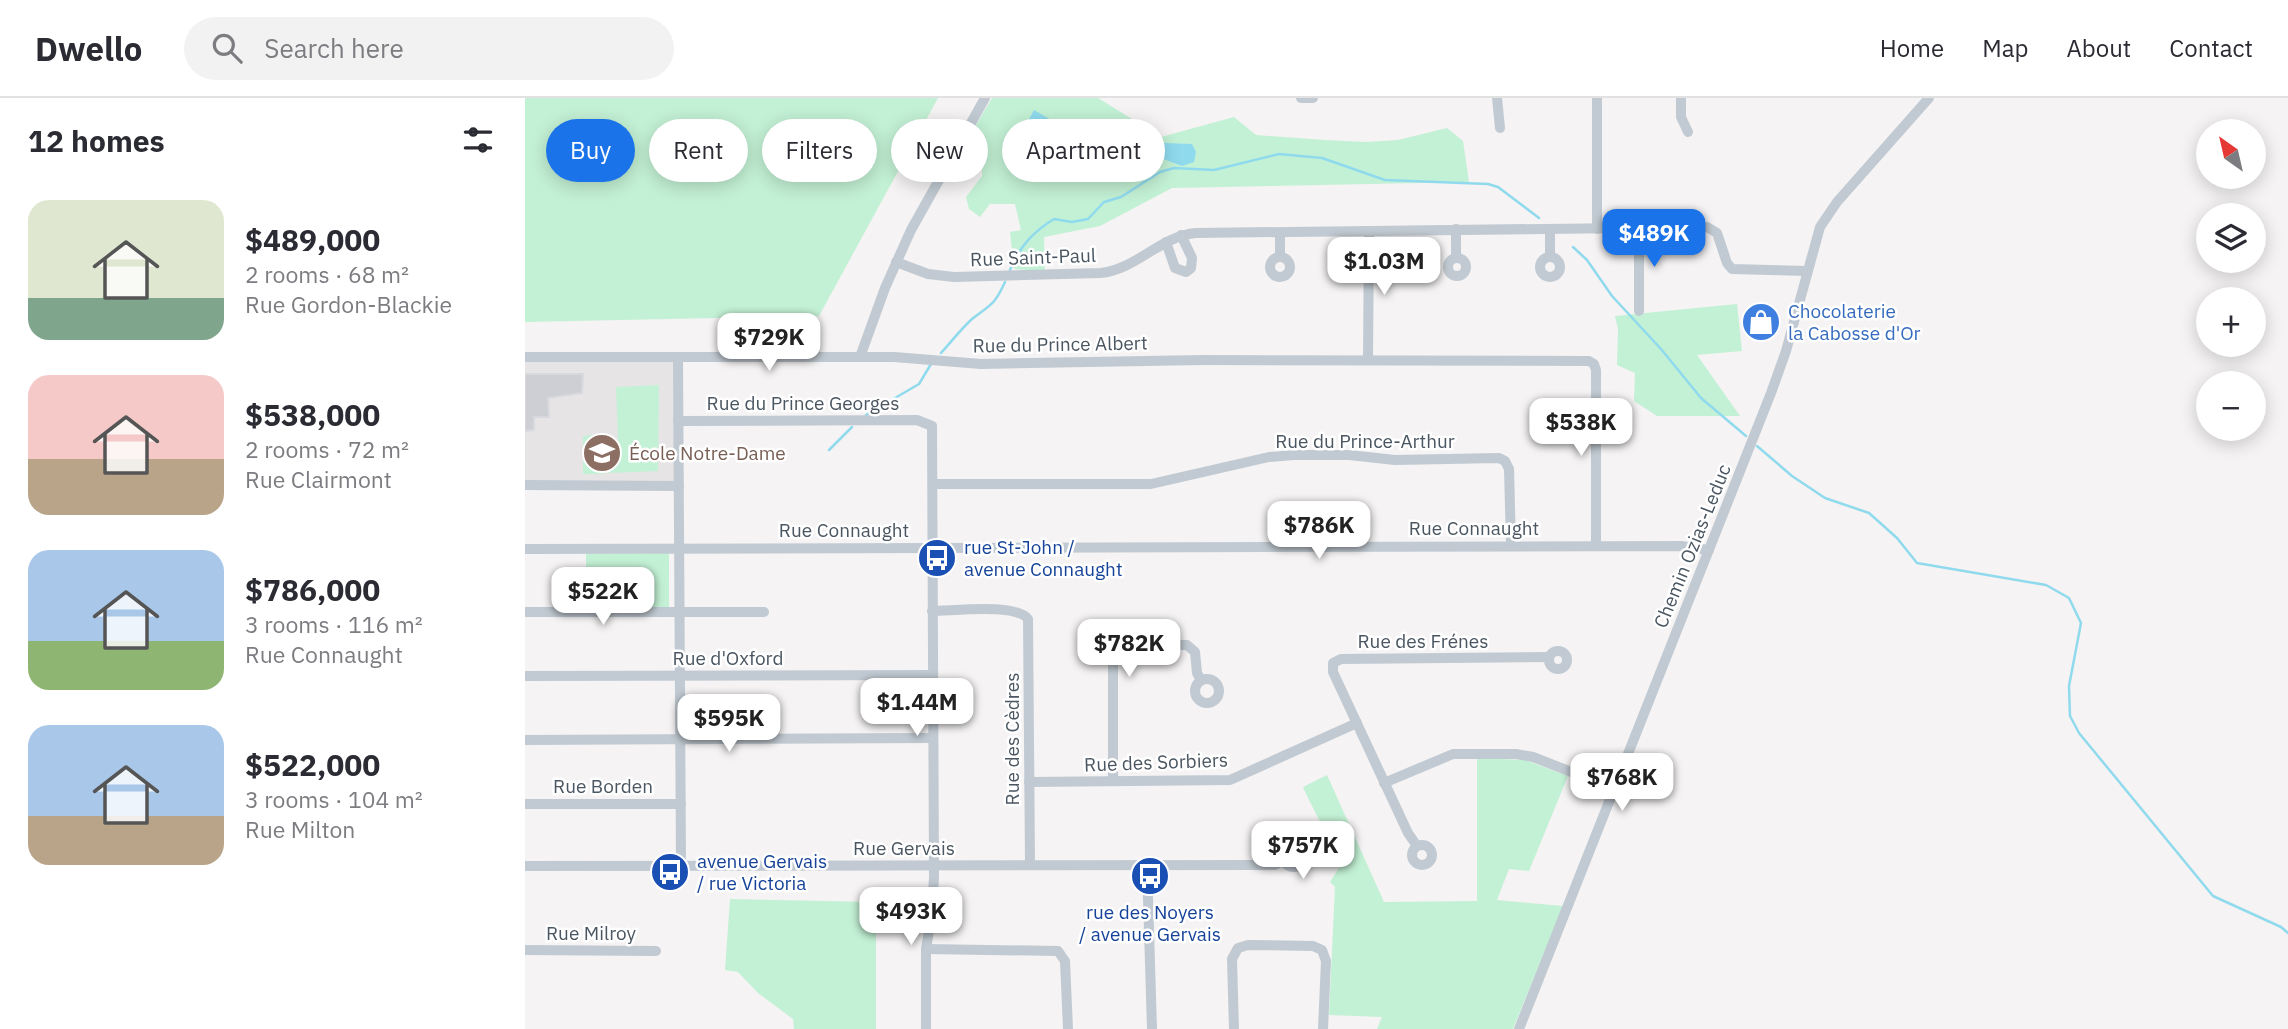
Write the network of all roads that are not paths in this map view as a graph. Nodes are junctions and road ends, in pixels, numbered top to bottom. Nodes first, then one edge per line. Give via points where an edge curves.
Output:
1 (985, 98) edge
2 (1301, 98) edge
3 (1313, 98) edge
4 (1497, 98) edge
5 (1597, 98) edge
6 (1681, 98) edge
7 (1929, 98) edge
8 (1500, 128) dead end
9 (1688, 132) dead end
10 (1639, 228) junction
11 (1456, 229) junction
12 (1550, 229) junction
13 (1597, 229) junction
14 (1280, 233) junction
15 (1369, 233) junction
16 (1181, 235) junction
17 (1166, 242) junction
18 (1280, 257) dead end
19 (1550, 257) dead end
20 (1456, 258) dead end
21 (896, 262) junction
22 (1807, 271) junction
23 (1639, 311) dead end
24 (525, 357) edge
25 (678, 357) junction
26 (860, 357) junction
27 (1369, 360) junction
28 (678, 421) junction
29 (933, 484) junction
30 (525, 485) edge
31 (679, 485) junction
32 (1511, 545) junction
33 (1596, 545) junction
34 (933, 547) junction
35 (525, 549) edge
36 (680, 549) junction
37 (1709, 550) junction
38 (932, 611) junction
39 (525, 612) edge
40 (681, 612) junction
41 (764, 612) dead end
42 (1549, 657) dead end
43 (932, 675) junction
44 (525, 676) edge
45 (681, 676) junction
46 (1201, 680) dead end
47 (1357, 723) junction
48 (933, 738) junction
49 (681, 739) junction
50 (525, 740) edge
51 (1113, 781) junction
52 (1030, 782) junction
53 (1384, 783) junction
54 (1615, 789) junction
55 (525, 804) edge
56 (681, 804) junction
57 (1417, 846) dead end
58 (1283, 860) dead end
59 (933, 865) junction
60 (1030, 865) junction
61 (1147, 865) junction
62 (525, 866) edge
63 (681, 866) junction
64 (926, 949) junction
65 (525, 950) edge
66 (656, 951) dead end
67 (926, 1029) edge
68 (1068, 1029) edge
69 (1152, 1029) edge
70 (1234, 1029) edge
71 (1323, 1029) edge
72 (1519, 1029) edge

1 - 21 street
2 - 3 street
4 - 8 street
5 - 13 street
6 - 9 street via 1681,117
7 - 22 street, Chemin Ozias-Leduc via 1825,217
10 - 13 street, Rue Saint-Paul
10 - 22 street, Rue Saint-Paul via 1709,228 1717,233 1732,269
10 - 23 street
11 - 12 street, Rue Saint-Paul
11 - 15 street, Rue Saint-Paul
11 - 20 street
12 - 13 street, Rue Saint-Paul
12 - 19 street
14 - 15 street, Rue Saint-Paul
14 - 16 street, Rue Saint-Paul
14 - 18 street
15 - 27 street
16 - 17 street, Rue Saint-Paul
16 - 17 street via 1193,260 1186,272 1175,268
17 - 21 street, Rue Saint-Paul via 1105,272 954,277 928,274
21 - 26 street
22 - 37 street, Chemin Ozias-Leduc via 1786,351
24 - 25 street, Rue du Prince Albert
25 - 26 street, Rue du Prince Albert
25 - 28 street
26 - 27 street, Rue du Prince Albert via 981,363
27 - 33 street, Rue du Prince Albert via 1594,364
28 - 29 street, Rue du Prince Georges via 928,422 934,431
28 - 31 street
29 - 32 street, Rue du Prince-Arthur via 1151,484 1281,455 1499,458 1509,468
29 - 34 street
30 - 31 street
31 - 36 street
32 - 33 street, Rue Connaught
32 - 34 street, Rue Connaught
33 - 37 street, Rue Connaught
34 - 36 street, Rue Connaught
34 - 38 street
35 - 36 street, Rue Connaught
36 - 40 street
37 - 54 street, Chemin Ozias-Leduc
38 - 43 street
38 - 52 street, Rue des Cèdres via 1011,610 1025,614 1030,624
39 - 40 street
40 - 41 street
40 - 45 street
42 - 47 street, Rue des Frénes via 1338,659 1332,670
43 - 45 street, Rue d'Oxford
43 - 48 street
44 - 45 street, Rue d'Oxford
45 - 49 street
46 - 51 street via 1195,652 1187,645 1124,644 1117,648
47 - 51 street, Rue des Sorbiers via 1230,780
47 - 53 street, Rue des Frénes
48 - 49 street
48 - 59 street
49 - 50 street
49 - 56 street
51 - 52 street, Rue des Sorbiers
52 - 60 street, Rue des Cèdres
53 - 54 street via 1448,755 1516,754
53 - 57 street, Rue des Frénes
54 - 72 street, Chemin Ozias-Leduc
55 - 56 street, Rue Borden
56 - 63 street
58 - 61 street, Rue Gervais via 1275,865
59 - 60 street, Rue Gervais
59 - 63 street, Rue Gervais
59 - 64 street
60 - 61 street, Rue Gervais
61 - 69 street
62 - 63 street, Rue Gervais
64 - 67 street
64 - 68 street via 1058,951 1066,963
65 - 66 street, Rue Milroy
70 - 71 street via 1232,957 1243,946 1260,945 1313,946 1324,952

